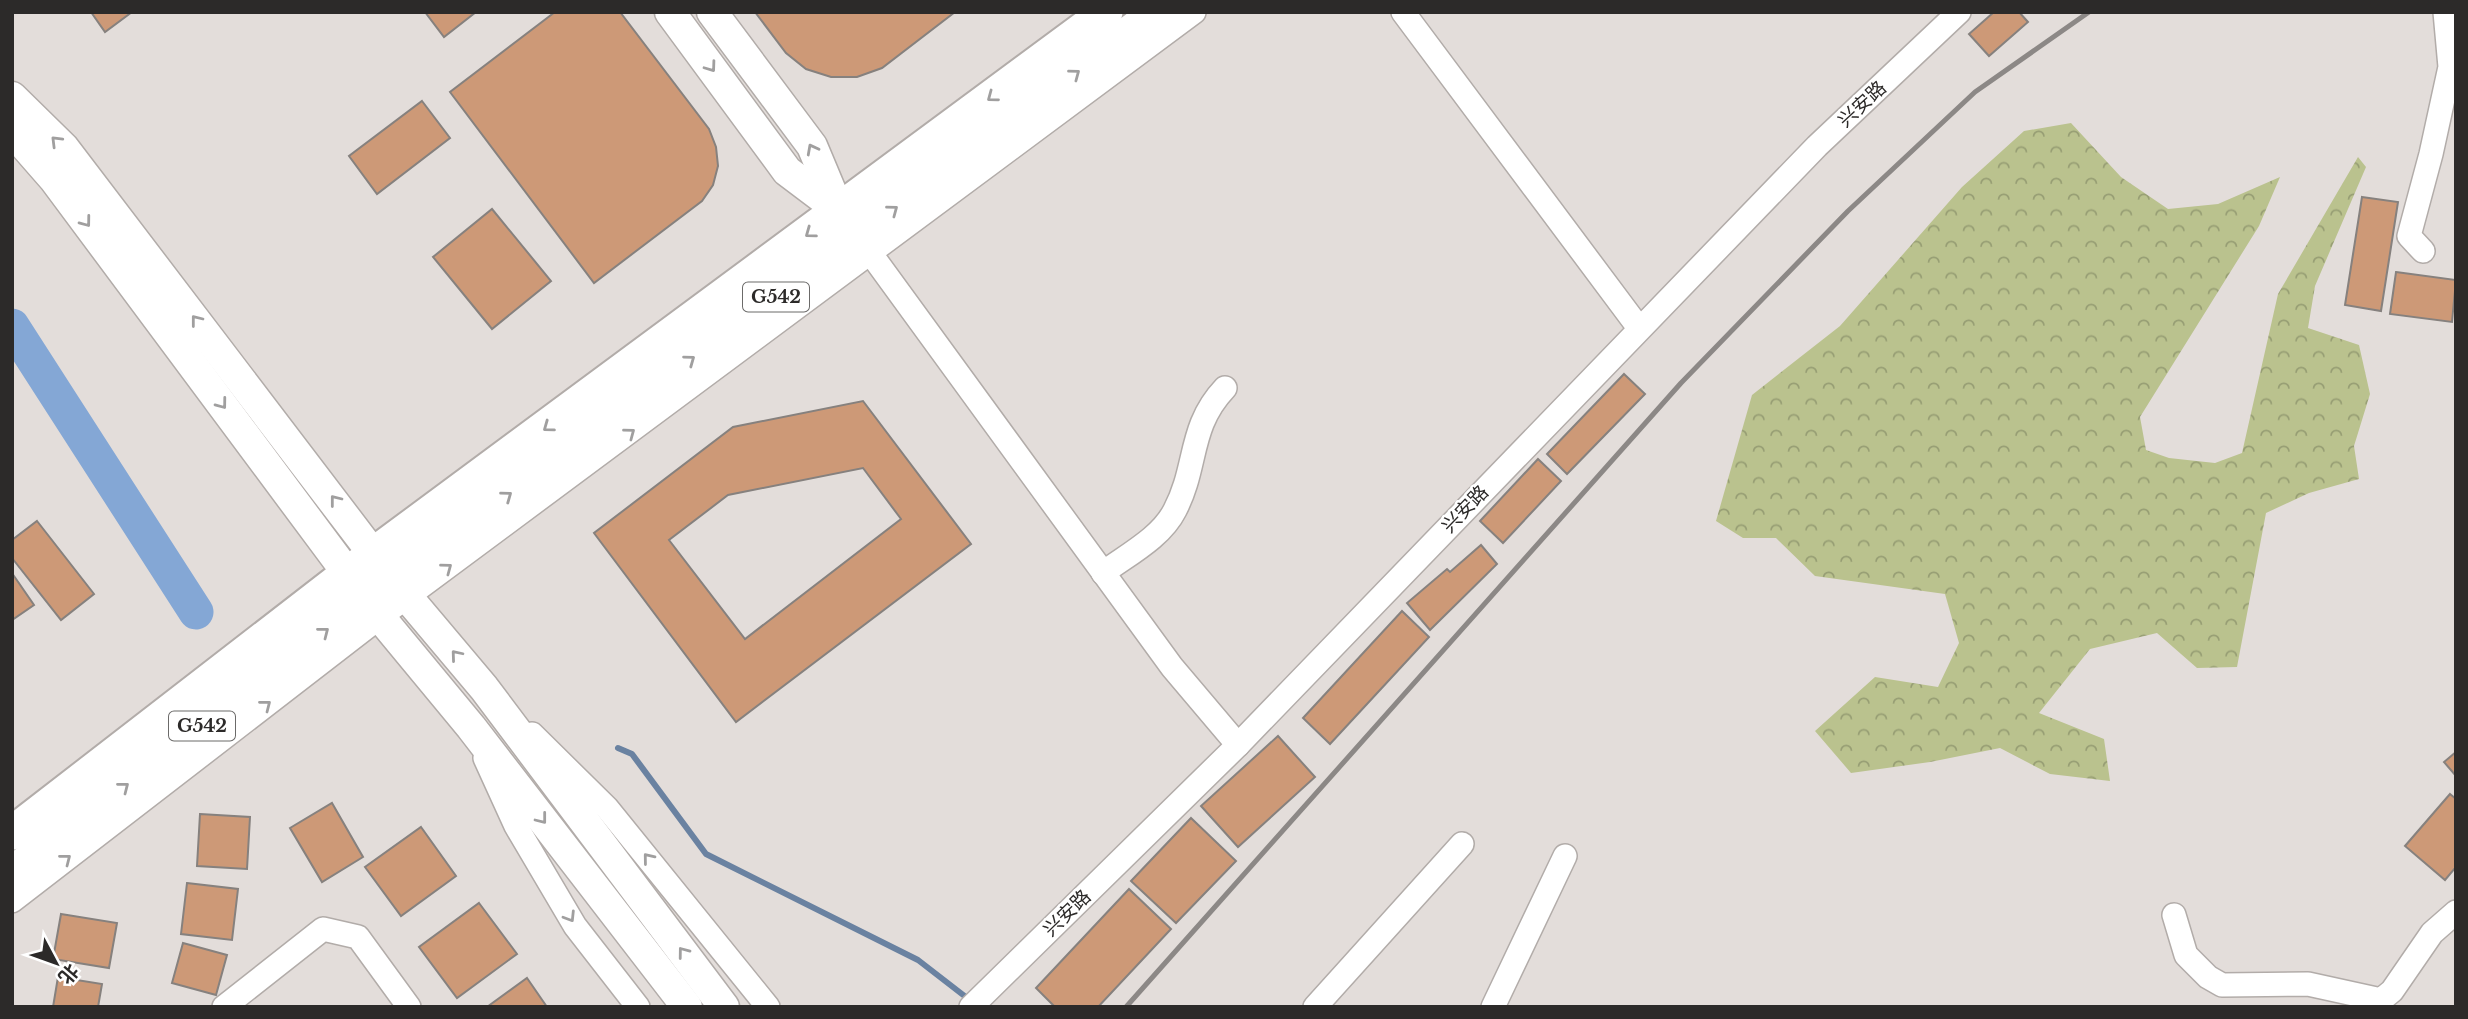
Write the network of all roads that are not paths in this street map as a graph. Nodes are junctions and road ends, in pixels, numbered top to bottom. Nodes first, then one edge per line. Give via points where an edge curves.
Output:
1 (670, 12) edge
2 (712, 12) edge
3 (1106, 12) edge
4 (1157, 12) edge
5 (1195, 12) edge
6 (1403, 12) edge
7 (1959, 12) edge
8 (2445, 12) edge
9 (12, 97) edge
10 (12, 131) edge
11 (856, 234) junction
12 (2423, 251) dead end
13 (1639, 328) junction
14 (1225, 388) dead end
15 (1103, 573) junction
16 (379, 587) junction
17 (484, 688) junction
18 (471, 727) junction
19 (1238, 745) junction
20 (12, 833) edge
21 (1462, 844) dead end
22 (1564, 856) dead end
23 (12, 873) edge
24 (12, 901) edge
25 (2456, 912) edge
26 (2174, 915) dead end
27 (224, 1007) edge
28 (409, 1007) edge
29 (638, 1007) edge
30 (687, 1007) edge
31 (724, 1007) edge
32 (768, 1007) edge
33 (971, 1007) edge
34 (1315, 1007) edge
35 (1493, 1007) edge

1 -> 11 main road via 787,171
11 -> 2 main road via 812,146
3 -> 11 highway, G542
11 -> 4 highway, G542
5 - 11 street
6 - 13 street
7 - 13 street, 兴安路 via 1817,146
8 - 12 street via 2450,67 2409,236
16 -> 9 main road via 64,148
10 -> 16 main road
11 - 15 street
11 - 16 highway, G542
13 - 19 street, 兴安路
14 - 15 street via 1208,407 1175,512 1157,533
15 - 19 street via 1172,667
17 -> 16 main road
16 - 18 main road
16 - 20 highway, G542
23 -> 16 highway, G542
24 -> 16 street
31 -> 17 main road
32 -> 17 street via 607,808
18 -> 29 street via 522,837 575,926
18 -> 30 main road
19 - 33 street, 兴安路
21 - 34 street
22 - 35 street
25 - 26 street via 2432,933 2381,1000 2308,984 2222,985 2186,955
27 - 28 street via 323,929 358,937

